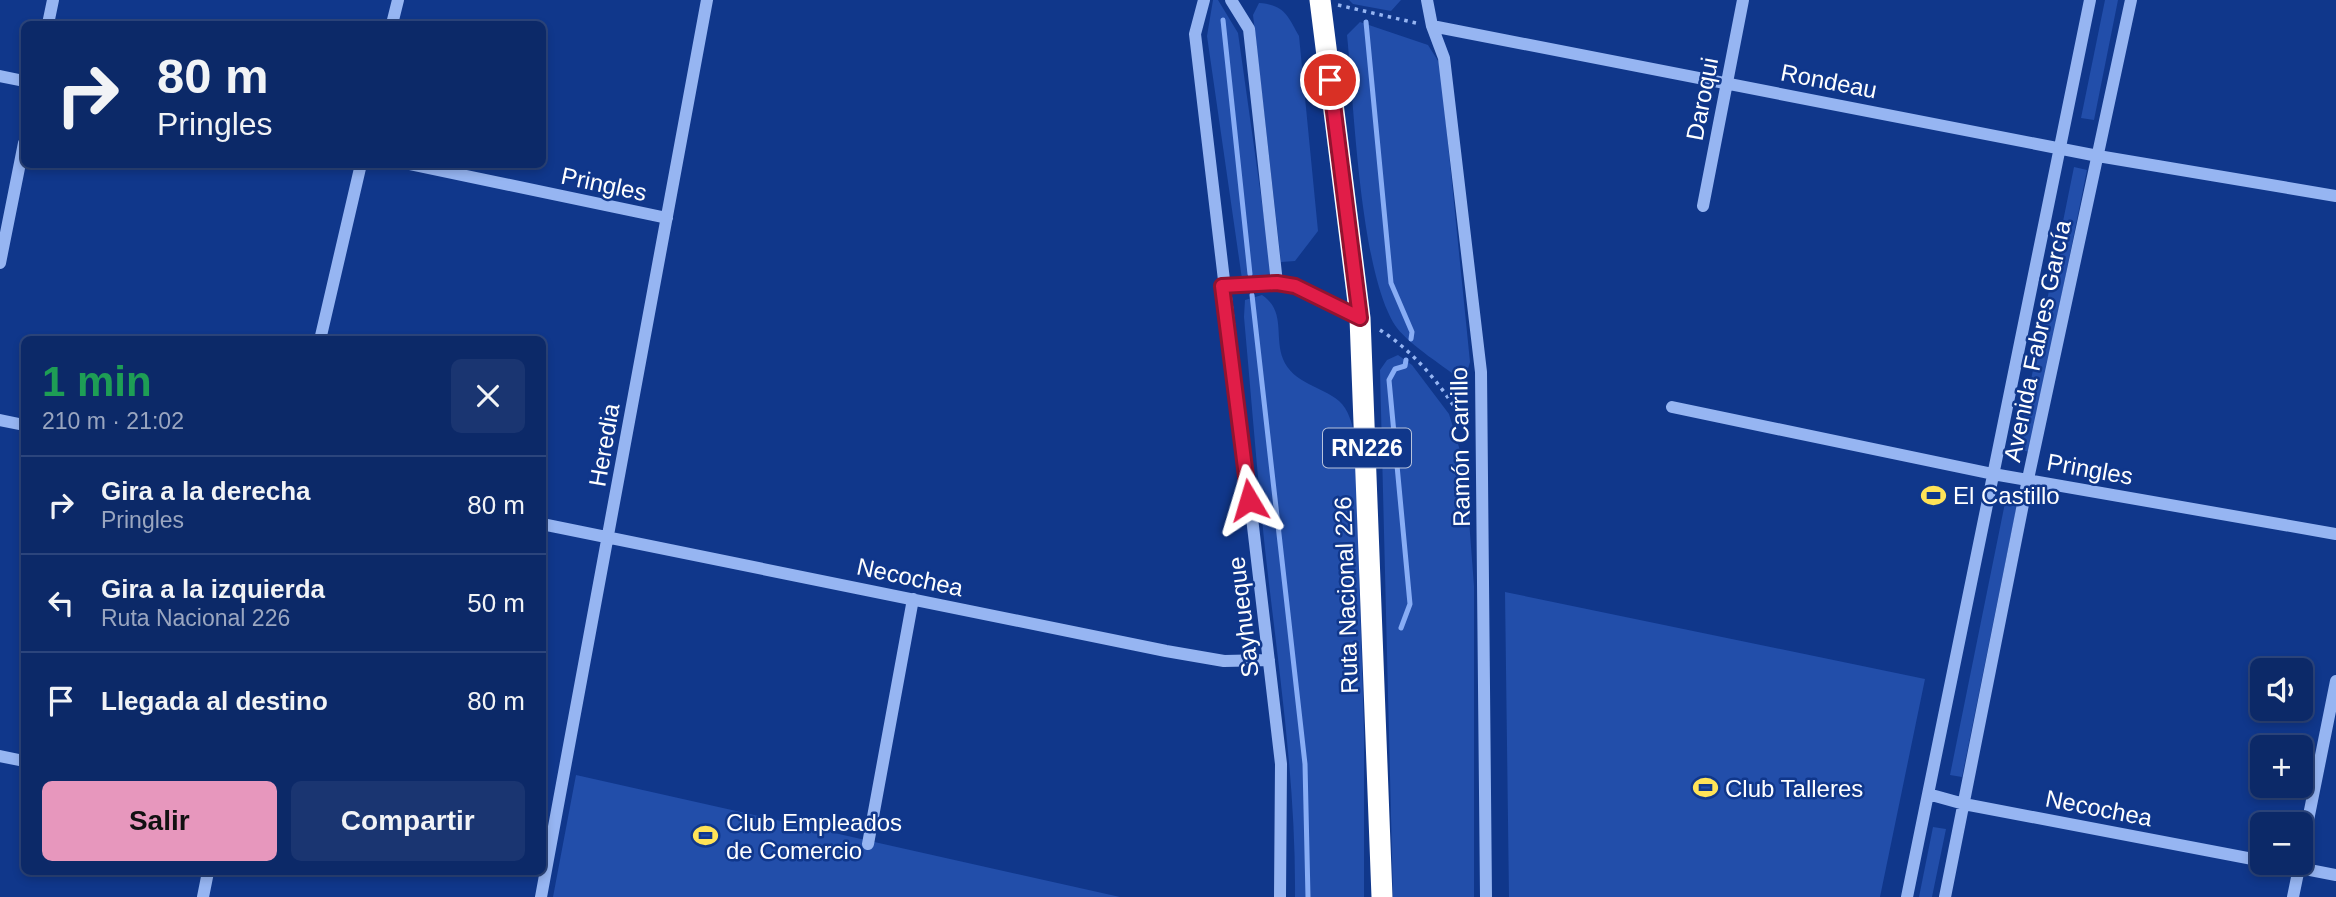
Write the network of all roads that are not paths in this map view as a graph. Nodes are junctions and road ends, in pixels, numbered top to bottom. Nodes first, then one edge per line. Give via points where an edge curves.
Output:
1 (53, 0) edge
2 (398, 0) edge
3 (706, 0) edge
4 (1204, 0) edge
5 (1231, 0) edge
6 (1318, 0) edge
7 (1427, 0) edge
8 (1743, 0) edge
9 (2091, 0) edge
10 (2131, 0) edge
11 (49, 21) edge
12 (393, 21) edge
13 (1432, 26) junction
14 (0, 76) edge
15 (21, 80) edge
16 (1726, 82) junction
17 (2060, 148) junction
18 (2098, 156) junction
19 (21, 158) edge
20 (360, 168) edge
21 (428, 168) edge
22 (2336, 196) edge
23 (1703, 206) dead end
24 (667, 219) junction
25 (0, 264) edge
26 (1277, 283) junction
27 (1222, 286) junction
28 (1360, 318) junction
29 (321, 336) edge
30 (1672, 407) dead end
31 (0, 420) edge
32 (21, 424) edge
33 (1993, 474) junction
34 (2028, 479) junction
35 (546, 525) edge
36 (2336, 534) edge
37 (609, 535) junction
38 (913, 599) junction
39 (1269, 660) junction
40 (2336, 681) edge
41 (0, 756) edge
42 (21, 760) edge
43 (1928, 794) junction
44 (1964, 804) junction
45 (2310, 812) edge
46 (868, 844) dead end
47 (2250, 859) edge
48 (546, 862) edge
49 (2313, 867) edge
50 (207, 875) edge
51 (544, 875) edge
52 (2297, 875) edge
53 (2336, 875) edge
54 (203, 897) edge
55 (541, 897) edge
56 (1280, 897) edge
57 (1382, 897) edge
58 (1486, 897) edge
59 (1907, 897) edge
60 (1945, 897) edge
61 (2293, 897) edge

1 - 11 street
2 - 12 street
3 - 24 street, Heredia
4 - 27 street, Sayhueque via 1195,34
5 - 26 street via 1249,29
6 - 28 highway, Ruta Nacional 226 / RN226
7 - 13 street, Ramón Carrillo
8 - 16 street, Daroqui
9 - 17 street, Avenida Fabres García
10 - 18 street, Avenida Fabres García
13 - 16 street, Rondeau
13 - 58 street, Ramón Carrillo via 1444,58 1481,372
14 - 15 street
16 - 17 street, Rondeau
16 - 23 street, Daroqui
17 - 18 street, Rondeau
17 - 33 street, Avenida Fabres García
18 - 22 street, Rondeau
18 - 34 street, Avenida Fabres García
19 - 25 street
20 - 29 street
21 - 24 street, Pringles
24 - 37 street, Heredia
26 - 27 street
26 - 28 street via 1295,286
27 - 39 street, Sayhueque
28 - 57 highway, Ruta Nacional 226 / RN226
30 - 33 street, Pringles
31 - 32 street
33 - 34 street, Pringles
33 - 43 street, Avenida Fabres García
34 - 36 street, Pringles
34 - 44 street, Avenida Fabres García
35 - 37 street, Necochea
37 - 38 street, Necochea
37 - 48 street, Heredia
38 - 39 street, Necochea via 1224,661
38 - 46 street
39 - 56 street, Sayhueque via 1281,764
40 - 45 street
41 - 42 street
43 - 44 street, Necochea
43 - 59 street, Avenida Fabres García
44 - 47 street, Necochea
44 - 60 street, Avenida Fabres García
49 - 53 street
50 - 54 street
51 - 55 street, Heredia
52 - 61 street

